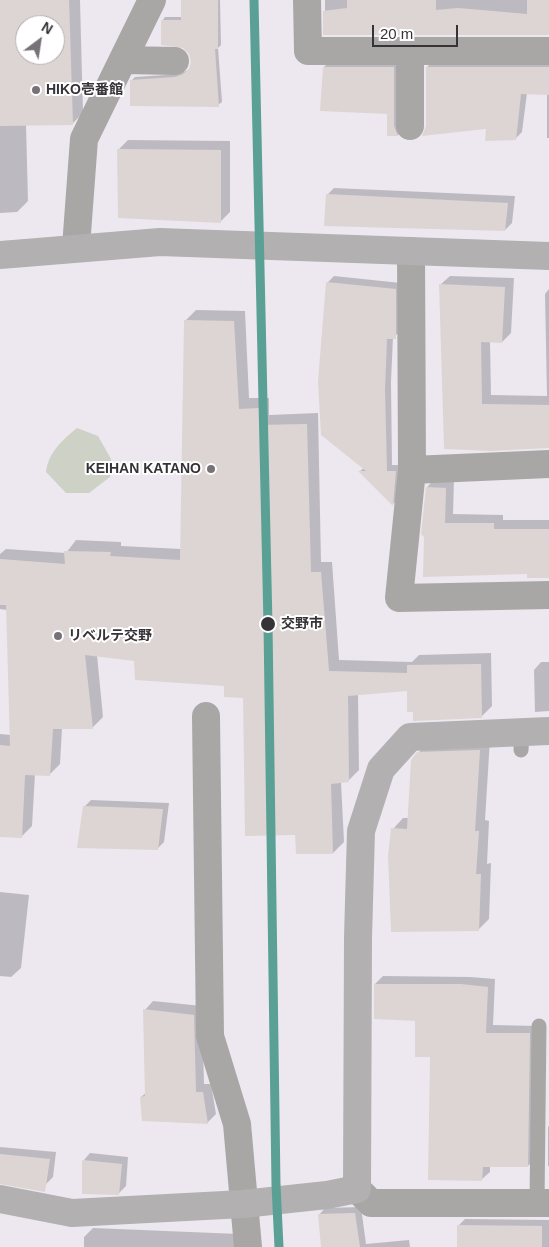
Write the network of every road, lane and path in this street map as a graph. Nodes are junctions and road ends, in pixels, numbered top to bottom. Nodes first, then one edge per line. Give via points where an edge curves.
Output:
1 (152, 0) edge
2 (307, 0) edge
3 (549, 51) edge
4 (410, 52) junction
5 (123, 60) junction
6 (175, 61) dead end
7 (410, 126) dead end
8 (76, 247) junction
9 (411, 251) junction
10 (0, 255) edge
11 (549, 256) edge
12 (549, 464) edge
13 (412, 470) junction
14 (549, 595) edge
15 (206, 716) dead end
16 (549, 731) edge
17 (539, 1026) dead end
18 (357, 1189) junction
19 (0, 1199) edge
20 (543, 1203) edge
21 (243, 1204) junction
22 (248, 1247) edge

1 - 5 street
2 - 4 street via 308,51
3 - 4 street
4 - 7 street
5 - 6 street
5 - 8 street via 84,139
8 - 9 street via 160,242
8 - 10 street
9 - 11 street
9 - 13 street
12 - 13 street
13 - 14 street via 399,598
15 - 21 street via 210,1036 237,1124
16 - 18 street via 522,741 410,737 381,769 361,831
17 - 20 lane
18 - 20 street via 371,1203
18 - 21 street via 327,1196
19 - 21 street via 72,1212
21 - 22 street

